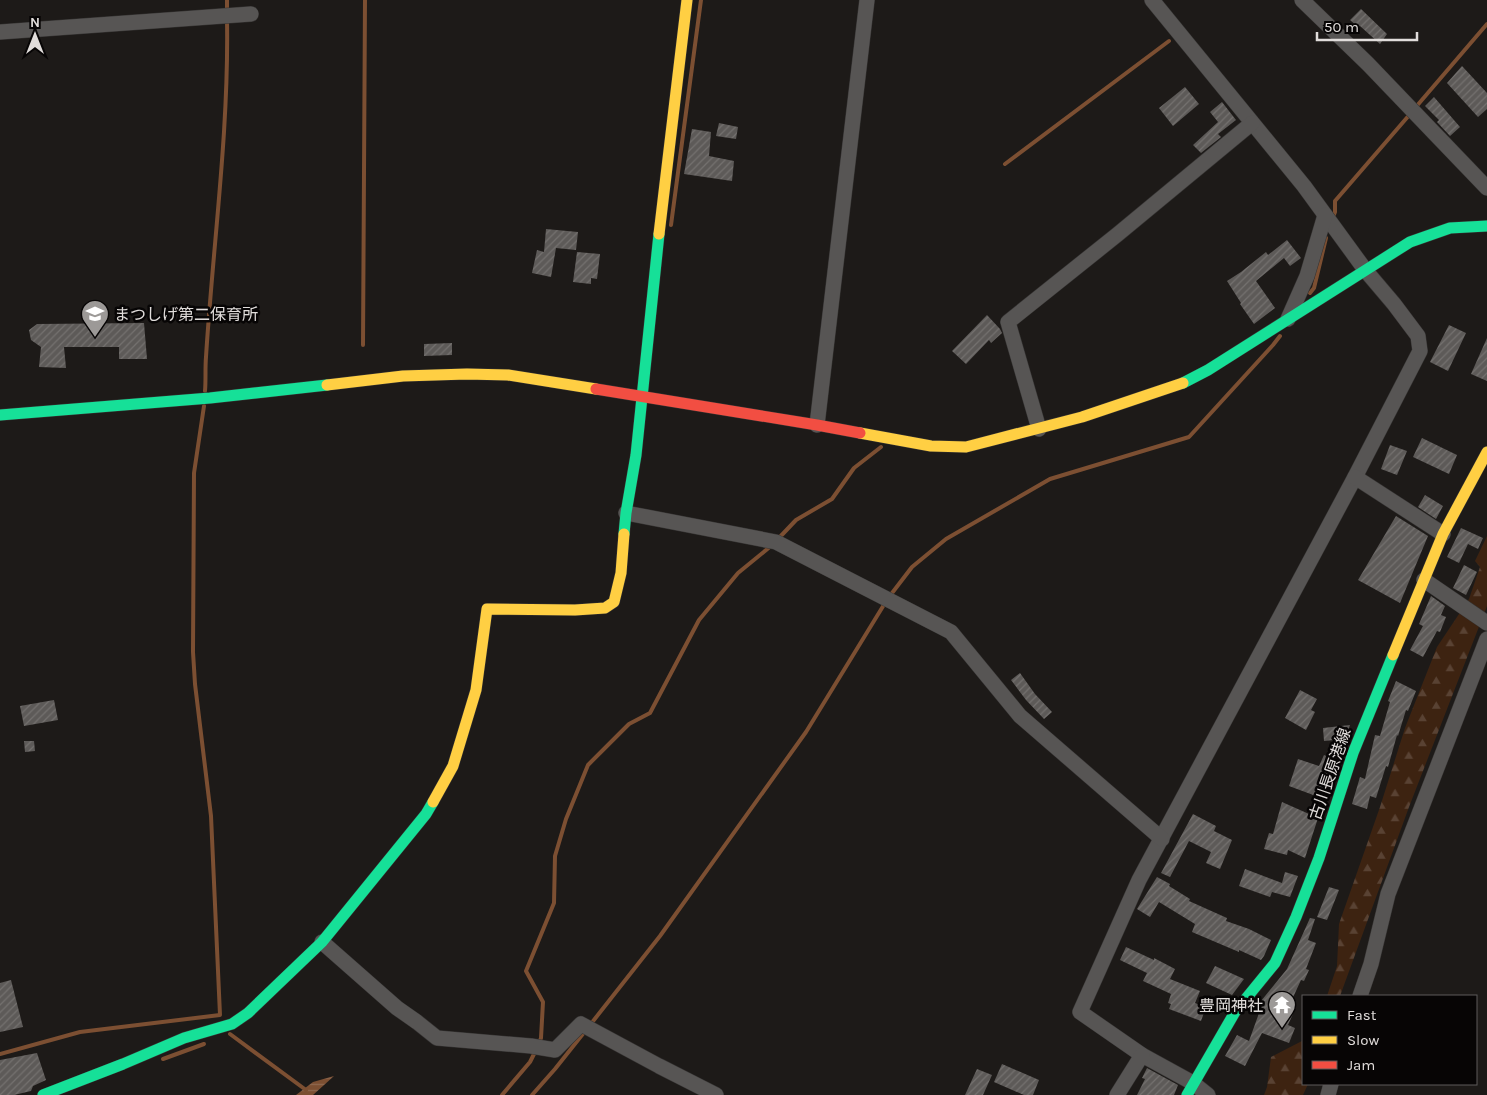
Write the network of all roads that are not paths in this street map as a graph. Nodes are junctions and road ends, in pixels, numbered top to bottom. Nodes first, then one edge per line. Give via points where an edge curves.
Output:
1 (687, 0) edge
2 (867, 0) edge
3 (1152, 0) edge
4 (1302, 0) edge
5 (251, 14) dead end
6 (0, 32) edge
7 (1252, 123) junction
8 (1487, 188) edge
9 (1325, 215) junction
10 (1487, 226) edge
11 (1366, 271) junction
12 (1287, 320) junction
13 (642, 397) junction
14 (0, 415) edge
15 (817, 425) junction
16 (1038, 429) junction
17 (1487, 452) edge
18 (1355, 477) junction
19 (626, 513) junction
20 (1443, 534) junction
21 (1424, 580) junction
22 (1487, 623) edge
23 (1487, 639) edge
24 (1162, 839) junction
25 (322, 942) junction
26 (1360, 995) edge
27 (1142, 1055) junction
28 (1190, 1089) edge
29 (43, 1095) edge
30 (716, 1095) edge
31 (1117, 1095) edge
32 (1208, 1095) edge

1 - 13 street
2 - 15 street
3 - 7 street
4 - 8 street
5 - 6 street
7 - 9 street
7 - 16 street via 1008,322
9 - 11 street
9 - 12 street via 1307,276
10 - 11 street via 1450,228 1410,242
11 - 12 street
11 - 18 street via 1418,336 1420,351
12 - 16 street via 1179,385
13 - 14 street via 508,374 467,374 403,376 210,398
13 - 15 street
13 - 19 street
15 - 16 street via 923,444 966,447
17 - 20 street, 古川長原港線
18 - 20 street
18 - 24 street
19 - 24 street via 769,541 950,632 1020,716
19 - 25 street via 621,573 614,602 605,608 575,610 487,609 476,690 453,766 426,814
20 - 21 street, 古川長原港線
21 - 22 street
21 - 28 street, 古川長原港線 via 1353,752 1319,858 1291,929 1275,963 1236,1012
23 - 26 street via 1388,894
24 - 27 street via 1139,880 1080,1012
25 - 29 street via 248,1013 232,1024 184,1038
25 - 30 street via 397,1008 437,1038 555,1050 580,1024
27 - 28 street
27 - 31 street
28 - 32 street

